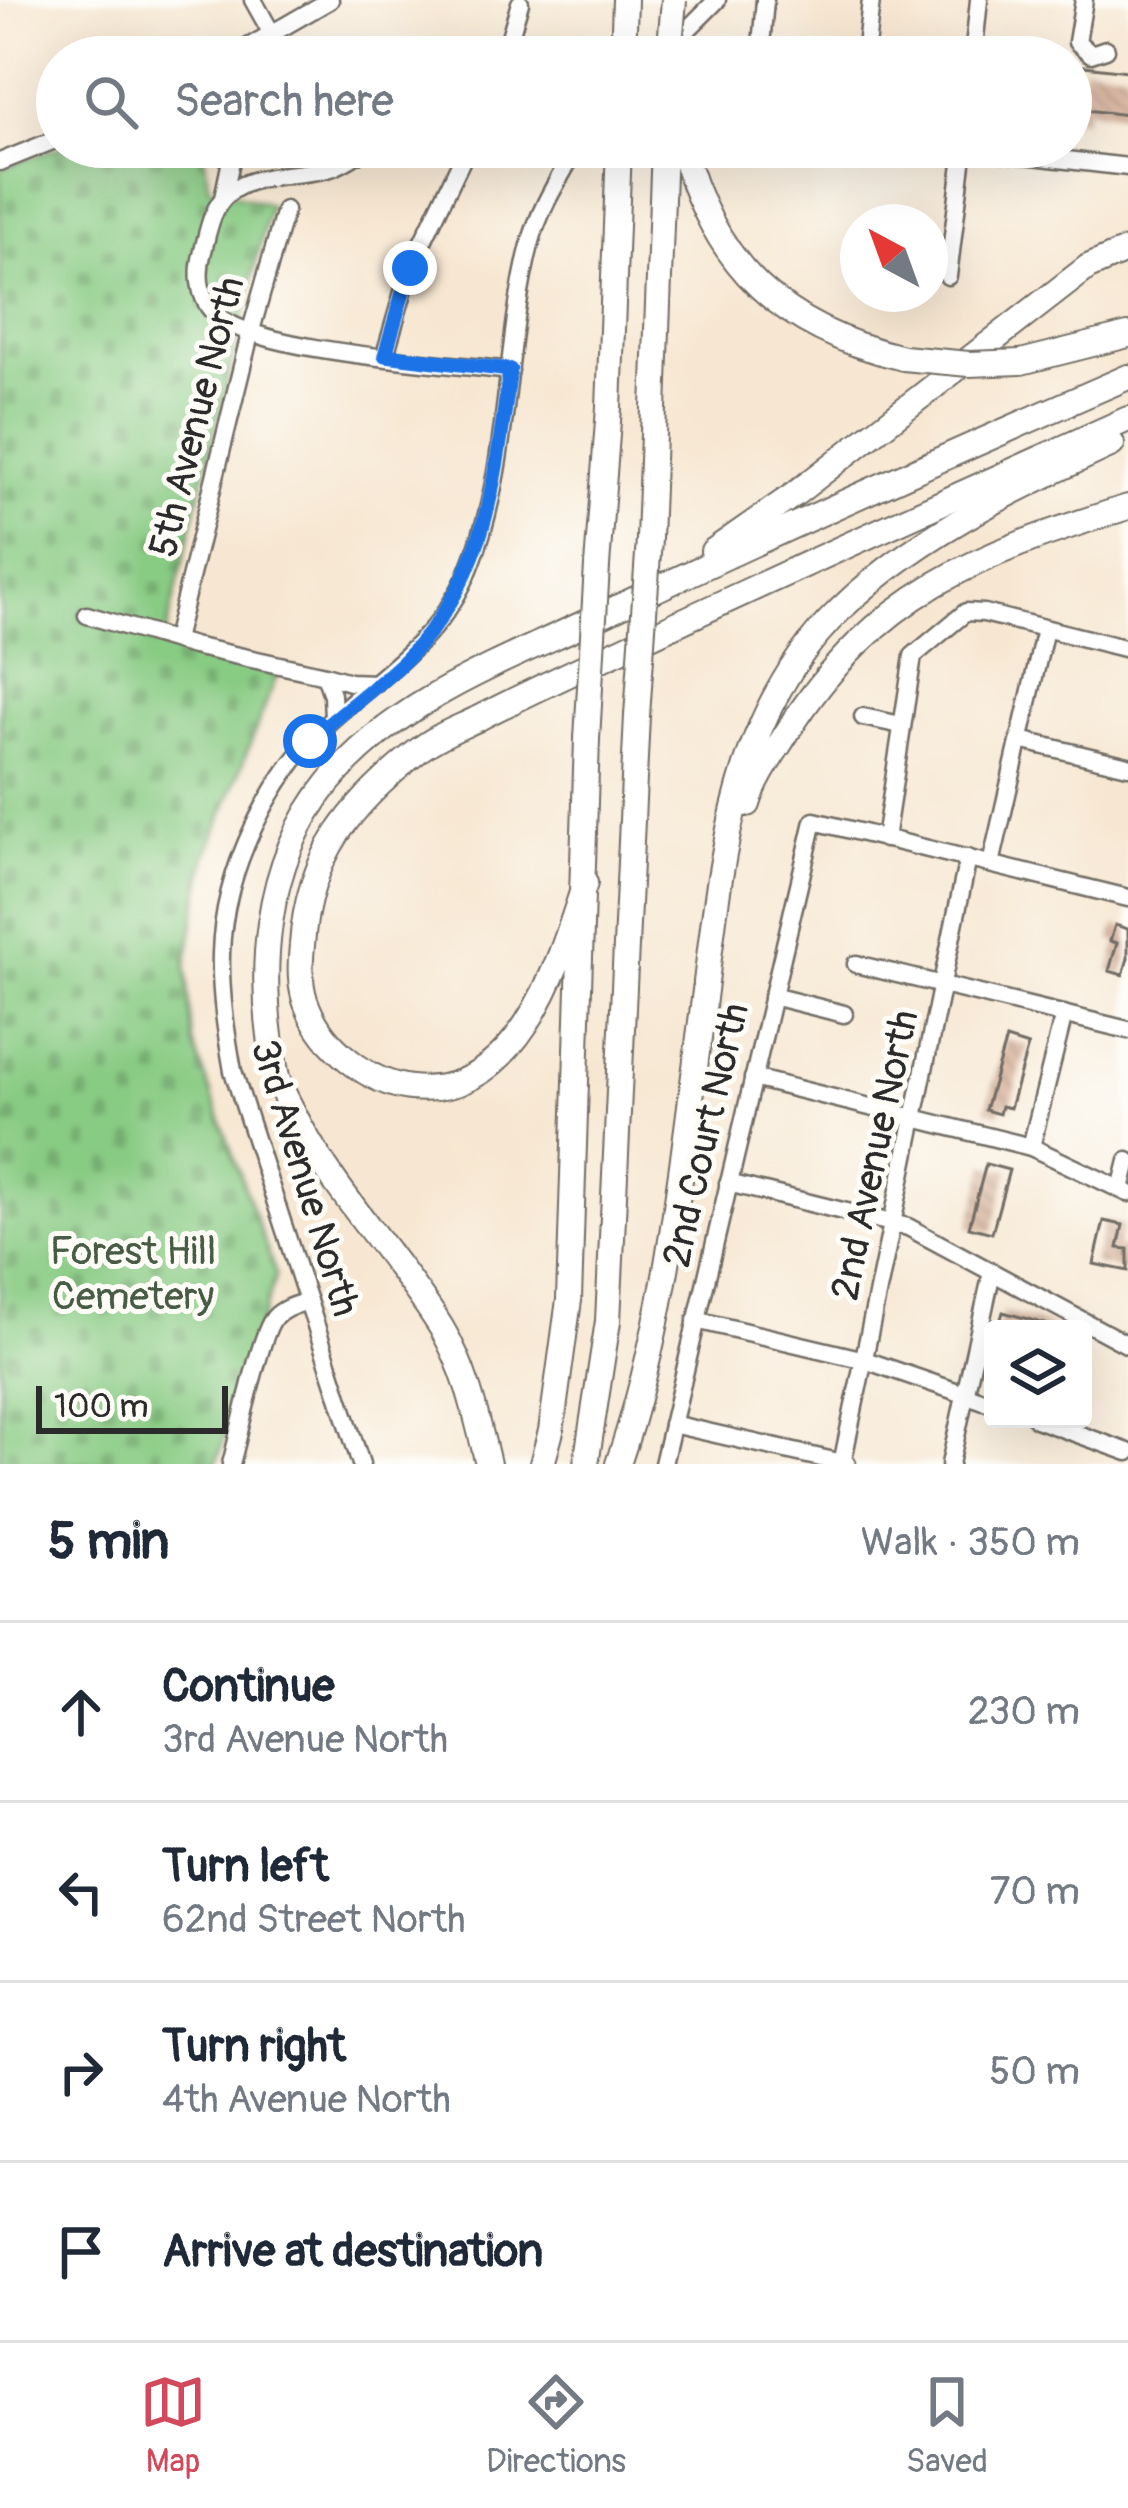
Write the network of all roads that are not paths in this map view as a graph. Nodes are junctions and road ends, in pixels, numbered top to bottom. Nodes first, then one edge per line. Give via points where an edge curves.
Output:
1 (254, 0) edge
2 (330, 0) edge
3 (674, 0) edge
4 (717, 0) edge
5 (765, 0) edge
6 (872, 0) edge
7 (979, 0) edge
8 (1084, 0) edge
9 (520, 3) dead end
10 (625, 6) edge
11 (272, 34) junction
12 (268, 36) edge
13 (510, 36) edge
14 (624, 36) edge
15 (668, 36) edge
16 (684, 36) edge
17 (762, 36) edge
18 (868, 36) edge
19 (975, 36) edge
20 (1078, 36) edge
21 (1106, 50) dead end
22 (1092, 54) edge
23 (36, 147) edge
24 (0, 162) edge
25 (1092, 163) edge
26 (1128, 167) edge
27 (229, 168) edge
28 (330, 168) edge
29 (458, 168) edge
30 (565, 168) edge
31 (617, 168) edge
32 (672, 168) edge
33 (680, 168) edge
34 (962, 168) edge
35 (223, 198) junction
36 (286, 210) dead end
37 (1128, 250) edge
38 (948, 276) dead end
39 (250, 334) junction
40 (1128, 335) edge
41 (385, 355) junction
42 (510, 370) junction
43 (1128, 377) edge
44 (1128, 419) edge
45 (1128, 437) edge
46 (1128, 506) edge
47 (659, 588) junction
48 (87, 615) dead end
49 (1045, 629) junction
50 (175, 640) junction
51 (1128, 649) edge
52 (325, 675) junction
53 (376, 682) junction
54 (863, 717) dead end
55 (333, 718) junction
56 (901, 725) junction
57 (1020, 740) junction
58 (1128, 766) edge
59 (885, 838) junction
60 (968, 858) junction
61 (991, 864) junction
62 (585, 884) junction
63 (717, 898) junction
64 (1128, 898) edge
65 (856, 964) dead end
66 (944, 986) junction
67 (772, 996) junction
68 (844, 1014) dead end
69 (1064, 1015) junction
70 (1128, 1030) edge
71 (753, 1078) junction
72 (915, 1118) junction
73 (1031, 1147) junction
74 (1128, 1161) edge
75 (728, 1183) junction
76 (1125, 1191) edge
77 (894, 1223) junction
78 (992, 1272) junction
79 (308, 1300) junction
80 (696, 1320) junction
81 (1128, 1345) edge
82 (866, 1360) junction
83 (965, 1394) junction
84 (984, 1401) edge
85 (672, 1424) junction
86 (1061, 1428) edge
87 (1128, 1452) edge
88 (231, 1464) edge
89 (361, 1464) edge
90 (488, 1464) edge
91 (542, 1464) edge
92 (586, 1464) edge
93 (618, 1464) edge
94 (663, 1464) edge
95 (844, 1464) edge
96 (950, 1464) edge

1 - 11 street
2 - 11 street
3 - 15 highway, bridge
4 - 16 street
5 - 17 street
6 - 18 street
7 - 19 street
8 - 20 street
9 - 13 street
10 - 14 highway
11 - 12 street
21 - 22 street
23 - 24 street
25 - 26 street
27 - 35 street
28 - 35 street via 265,178
29 - 41 street via 410,268
30 - 42 street, 3rd Avenue North via 530,245
31 - 62 highway, bridge
32 - 92 highway, bridge via 608,1322
33 - 40 highway, bridge via 738,266 828,335 945,363 1021,362
34 - 38 street
35 - 39 street via 199,266 203,297
36 - 39 street, 5th Avenue North
37 - 47 highway via 1088,267 795,494
39 - 41 street
39 - 50 street, 5th Avenue North
41 - 42 street
42 - 53 street, 3rd Avenue North via 492,500 469,571 439,622
43 - 47 highway
44 - 62 highway via 423,746 347,820 312,883 300,967 316,1026 387,1082 458,1082 485,1066 538,1009
45 - 63 highway via 968,516 828,622 780,689 746,761
46 - 63 highway via 938,579 875,624 811,695 754,785
47 - 90 highway via 459,684 377,733 326,786 273,905 266,998 278,1082 314,1153 442,1329
48 - 50 street
49 - 51 street
49 - 56 street via 966,612 913,656
49 - 57 street
50 - 52 street
52 - 53 street
52 - 55 street
53 - 55 street, 3rd Avenue North
54 - 56 street
55 - 79 street, 3rd Avenue North via 256,822 230,892 221,949 233,1071
56 - 59 street
57 - 58 street
57 - 61 street
59 - 60 street
59 - 67 street, 2nd Court North via 814,820
60 - 61 street
60 - 66 street, 2nd Avenue North
61 - 64 street
62 - 91 highway via 569,1300
63 - 93 highway via 673,1232 639,1403
65 - 66 street
66 - 69 street
66 - 72 street, 2nd Avenue North
67 - 68 street
67 - 71 street, 2nd Court North
69 - 70 street
69 - 73 street
71 - 72 street
71 - 75 street, 2nd Court North
72 - 73 street
72 - 77 street, 2nd Avenue North
73 - 76 street
74 - 76 street
75 - 77 street
75 - 80 street, 2nd Court North
77 - 78 street
77 - 82 street, 2nd Avenue North
78 - 81 street
78 - 83 street
79 - 88 street via 279,1312 260,1343
79 - 89 street, 3rd Avenue North
80 - 82 street
80 - 85 street, 2nd Court North
82 - 83 street
82 - 95 street, 2nd Avenue North
83 - 84 street
83 - 96 street
85 - 94 street, 2nd Court North
85 - 95 street
86 - 87 street

